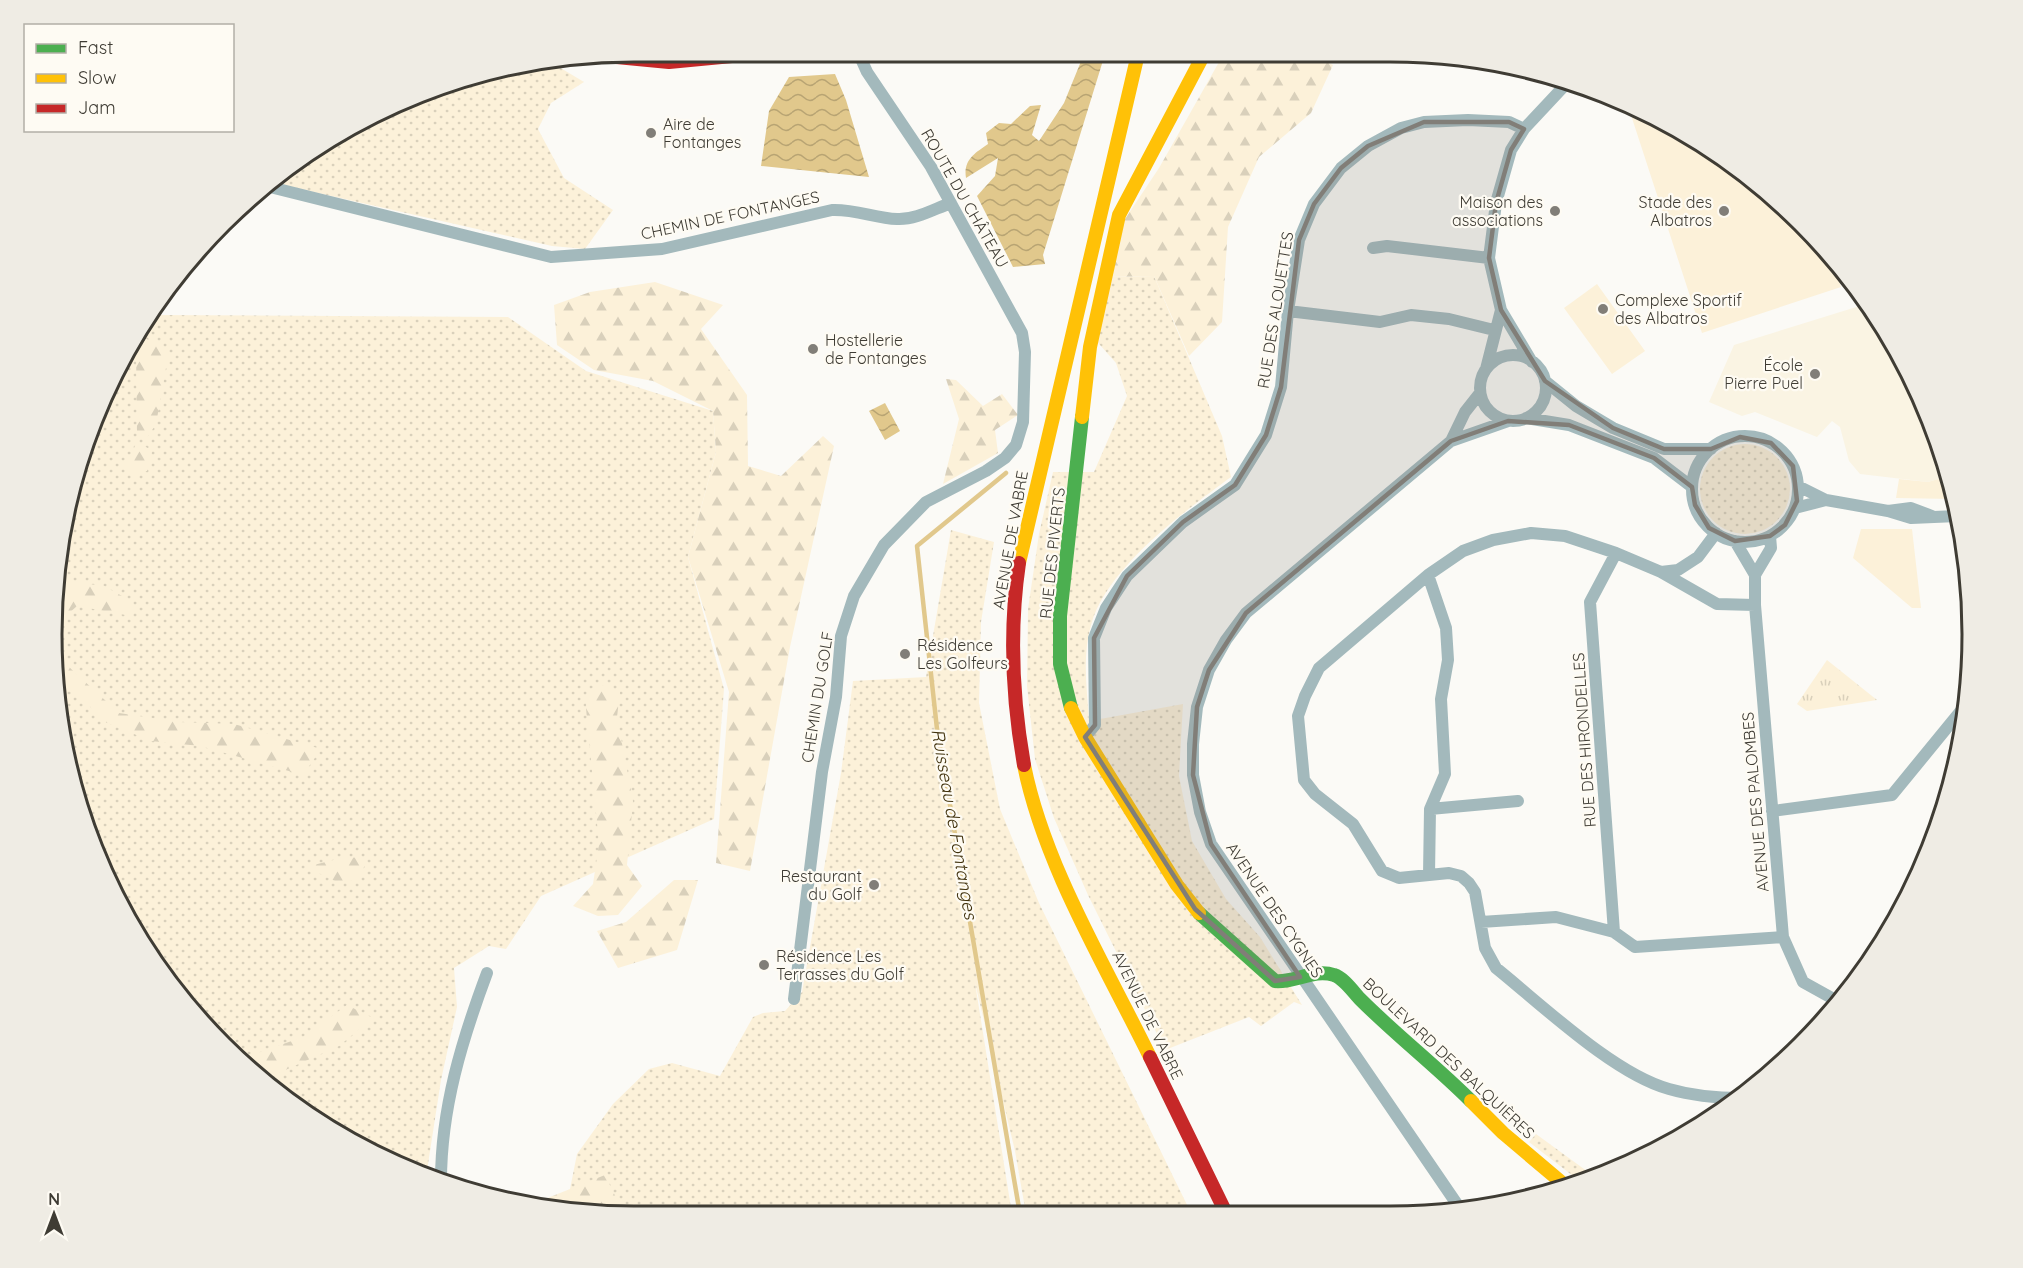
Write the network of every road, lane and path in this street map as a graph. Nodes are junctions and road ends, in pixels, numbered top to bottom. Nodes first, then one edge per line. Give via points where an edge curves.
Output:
1 (643, 62) edge
2 (699, 62) edge
3 (862, 62) edge
4 (1136, 62) edge
5 (1200, 62) edge
6 (1562, 89) edge
7 (1524, 129) junction
8 (275, 188) edge
9 (951, 203) junction
10 (1373, 248) dead end
11 (1488, 258) junction
12 (1501, 310) junction
13 (1288, 311) junction
14 (1494, 330) junction
15 (1022, 333) joint
16 (1532, 362) junction
17 (1486, 369) junction
18 (1545, 381) junction
19 (1480, 393) junction
20 (1526, 418) junction
21 (1508, 421) junction
22 (1451, 441) junction
23 (1711, 449) junction
24 (1798, 486) junction
25 (1692, 487) junction
26 (1826, 500) junction
27 (1795, 508) junction
28 (1949, 516) edge
29 (1716, 533) junction
30 (1770, 536) junction
31 (1734, 541) junction
32 (1616, 553) junction
33 (1661, 572) junction
34 (1428, 575) junction
35 (1755, 575) junction
36 (1755, 605) junction
37 (1955, 718) edge
38 (1085, 737) junction
39 (1518, 801) dead end
40 (1430, 809) junction
41 (1772, 811) junction
42 (1429, 875) junction
43 (1480, 921) junction
44 (1614, 932) junction
45 (1783, 937) junction
46 (487, 973) dead end
47 (1300, 977) junction
48 (1831, 997) edge
49 (794, 999) dead end
50 (1724, 1098) edge
51 (441, 1173) edge
52 (1559, 1180) edge
53 (1456, 1203) edge
54 (1223, 1206) edge

1 - 2 street
3 - 9 street, ROUTE DU CHÂTEAU
4 - 54 street, AVENUE DE VABRE via 1028,515 1014,588 1012,689 1025,766 1046,839
5 - 38 street, RUE DES PIVERTS via 1119,215 1090,348 1060,616 1060,664 1068,702
6 - 7 street
7 - 11 street via 1511,150 1496,203
7 - 13 street, RUE DES ALOUETTES via 1509,122 1424,122 1368,146 1341,168 1314,204 1299,240
8 - 9 street, CHEMIN DE FONTANGES via 551,257 662,249 832,210 852,209 897,219 915,217
9 - 15 street, ROUTE DU CHÂTEAU
10 - 11 street via 1387,246
11 - 12 street
12 - 14 street
12 - 16 street
13 - 14 street via 1380,322 1411,315
13 - 38 street, RUE DES ALOUETTES via 1281,387 1266,435 1235,485 1183,522 1127,576 1106,608 1094,638 1095,725
14 - 17 street
15 - 49 street, CHEMIN DU GOLF via 1023,422 1016,445 986,471 926,502 884,545 854,596 841,636
16 - 17 street via 1507,356
16 - 18 street
17 - 19 street
18 - 20 street via 1542,403
18 - 23 street via 1613,428 1664,448
19 - 21 street via 1487,408
19 - 22 street, AVENUE DES CYGNES
20 - 21 street
20 - 25 street via 1569,425 1654,458
21 - 22 street, AVENUE DES CYGNES
22 - 47 street, AVENUE DES CYGNES via 1246,613 1209,670 1197,707 1193,775 1211,844
23 - 24 street via 1740,437 1771,443 1793,466
23 - 25 street via 1700,462
24 - 26 street
24 - 27 street
25 - 29 street via 1698,513
26 - 27 street
26 - 28 street via 1888,511 1911,508 1932,516
27 - 30 street via 1785,525
29 - 31 street
29 - 33 street via 1698,557 1678,570
30 - 31 street via 1753,542
30 - 35 street, AVENUE DES PALOMBES via 1770,548
31 - 35 street
32 - 33 street
32 - 34 street via 1565,536 1531,533 1463,551
32 - 44 street, RUE DES HIRONDELLES via 1590,602
33 - 36 street via 1717,604
34 - 40 street via 1446,628 1448,660 1441,699 1445,774
34 - 42 street via 1319,668 1298,716 1304,780 1315,794 1353,824 1382,871 1399,878
35 - 36 street, AVENUE DES PALOMBES
36 - 41 street, AVENUE DES PALOMBES
37 - 41 street via 1892,795
38 - 47 street, RUE DES PIVERTS via 1195,909 1275,981
39 - 40 street
40 - 42 street
41 - 45 street, AVENUE DES PALOMBES
42 - 43 street via 1449,873 1469,883 1475,892
43 - 44 street via 1556,917
43 - 50 street via 1485,948 1496,968 1616,1064 1667,1089
44 - 45 street via 1635,947
45 - 48 street, AVENUE DES PALOMBES via 1803,982
46 - 51 street via 451,1085
47 - 52 street, BOULEVARD DES BALQUIÈRES via 1317,973 1336,975 1503,1133
47 - 53 street, AVENUE DES CYGNES

